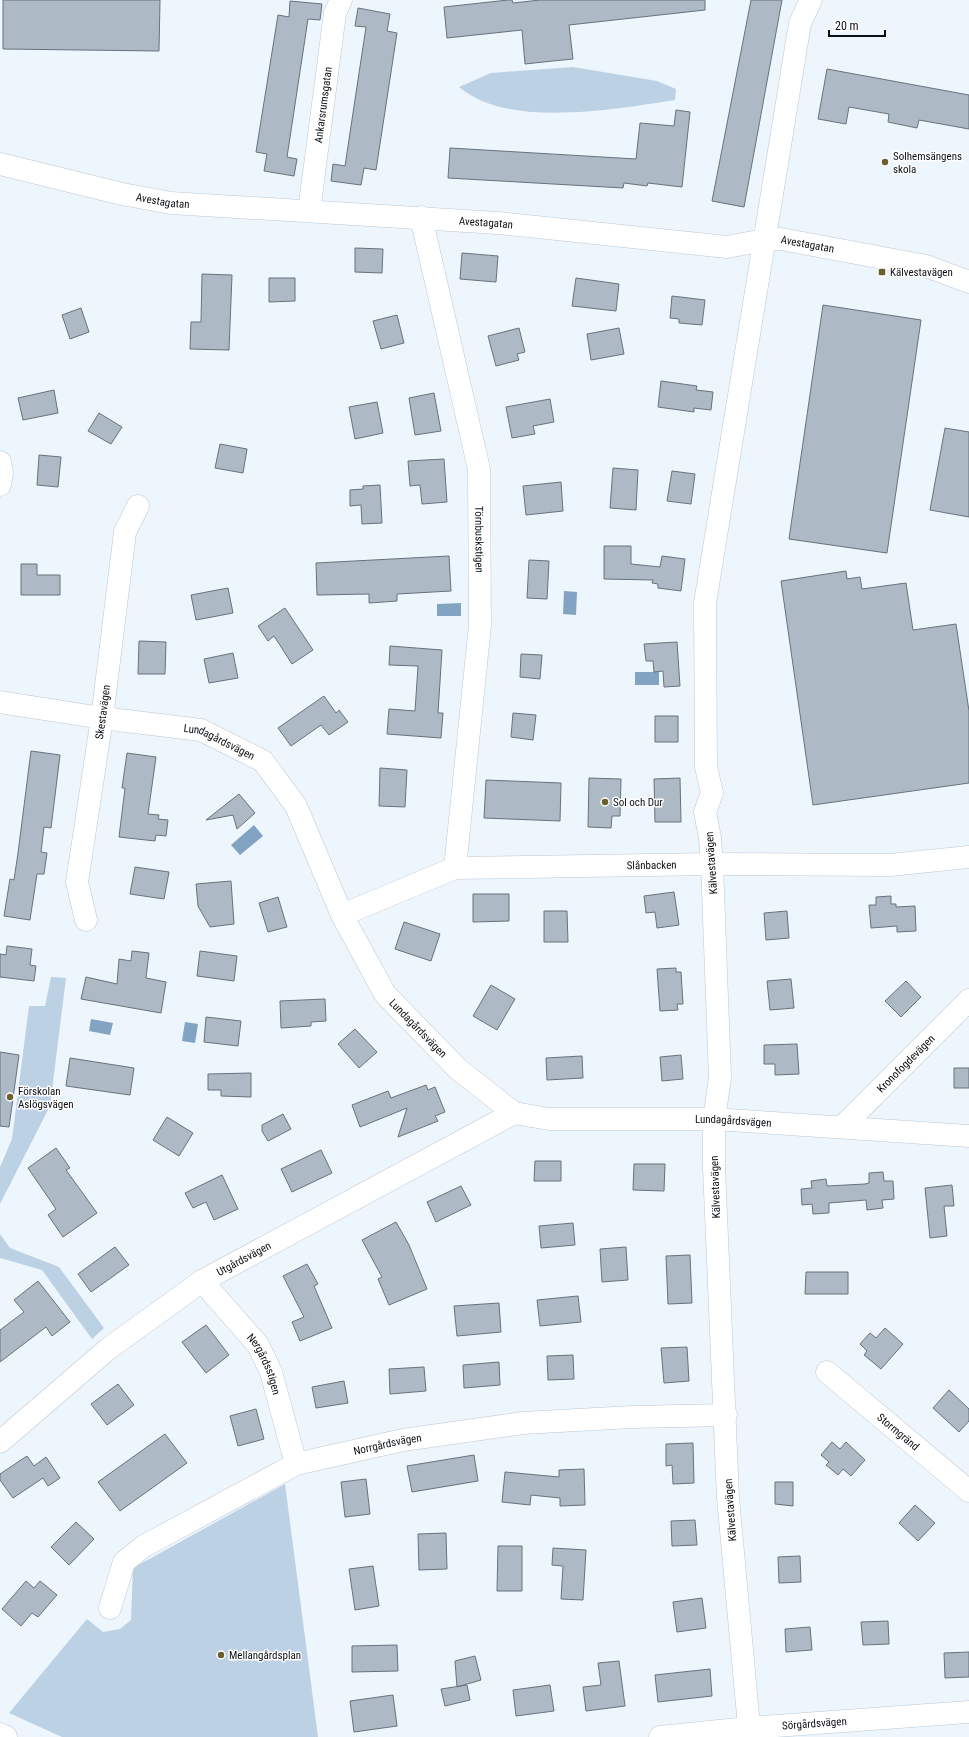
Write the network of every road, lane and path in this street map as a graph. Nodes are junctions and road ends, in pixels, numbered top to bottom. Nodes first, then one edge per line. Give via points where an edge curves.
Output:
1 (341, 0) edge
2 (811, 0) edge
3 (0, 164) edge
4 (309, 212) junction
5 (421, 217) junction
6 (764, 240) junction
7 (969, 282) edge
8 (0, 462) edge
9 (0, 486) edge
10 (138, 506) dead end
11 (0, 702) edge
12 (102, 718) junction
13 (969, 857) edge
14 (712, 864) junction
15 (455, 868) junction
16 (342, 915) junction
17 (86, 920) dead end
18 (969, 1000) edge
19 (514, 1113) junction
20 (714, 1119) junction
21 (842, 1127) junction
22 (969, 1136) edge
23 (202, 1281) junction
24 (827, 1372) dead end
25 (726, 1415) junction
26 (0, 1442) edge
27 (296, 1464) junction
28 (969, 1491) edge
29 (110, 1608) dead end
30 (969, 1712) edge
31 (749, 1732) edge
32 (0, 1734) edge
33 (6, 1737) edge
34 (660, 1737) edge

1 - 4 street, Ankarsrumsgatan via 335,13
2 - 6 street, Kälvestavägen via 800,23
3 - 4 street, Avestagatan via 122,194 171,203
4 - 5 street, Avestagatan
5 - 6 street, Avestagatan via 727,247
5 - 15 street, Törnbuskstigen via 479,468 480,625
6 - 7 street, Avestagatan via 781,240 926,266
6 - 14 street, Kälvestavägen via 705,603 706,767 712,793 706,812
8 - 9 street
10 - 12 street, Skestavägen via 125,532
11 - 12 street, Lundagårdsvägen
12 - 16 street, Lundagårdsvägen via 201,730 263,761 296,806
12 - 17 street, Skestavägen via 77,882
13 - 14 street, Slånbacken via 890,865
14 - 15 street, Slånbacken
14 - 20 street, Kälvestavägen via 720,1078
15 - 16 street, Slånbacken
16 - 19 street, Lundagårdsvägen via 384,994 458,1069
18 - 21 street, Kronofogdevägen
19 - 20 street, Lundagårdsvägen via 549,1119
19 - 23 street, Utgårdsvägen
20 - 21 street, Lundagårdsvägen
20 - 25 street, Kälvestavägen
21 - 22 street, Lundagårdsvägen
23 - 26 street, Utgårdsvägen via 108,1349
23 - 27 street, Nergårdsstigen via 258,1345 271,1372
24 - 28 street, Stormgränd
25 - 27 street, Norrgårdsvägen via 523,1423 403,1440
25 - 31 street, Kälvestavägen via 728,1498
27 - 29 street, Norrgårdsvägen via 144,1546 124,1562
30 - 31 street, Sörgårdsvägen
31 - 34 street, Sörgårdsvägen
32 - 33 street

